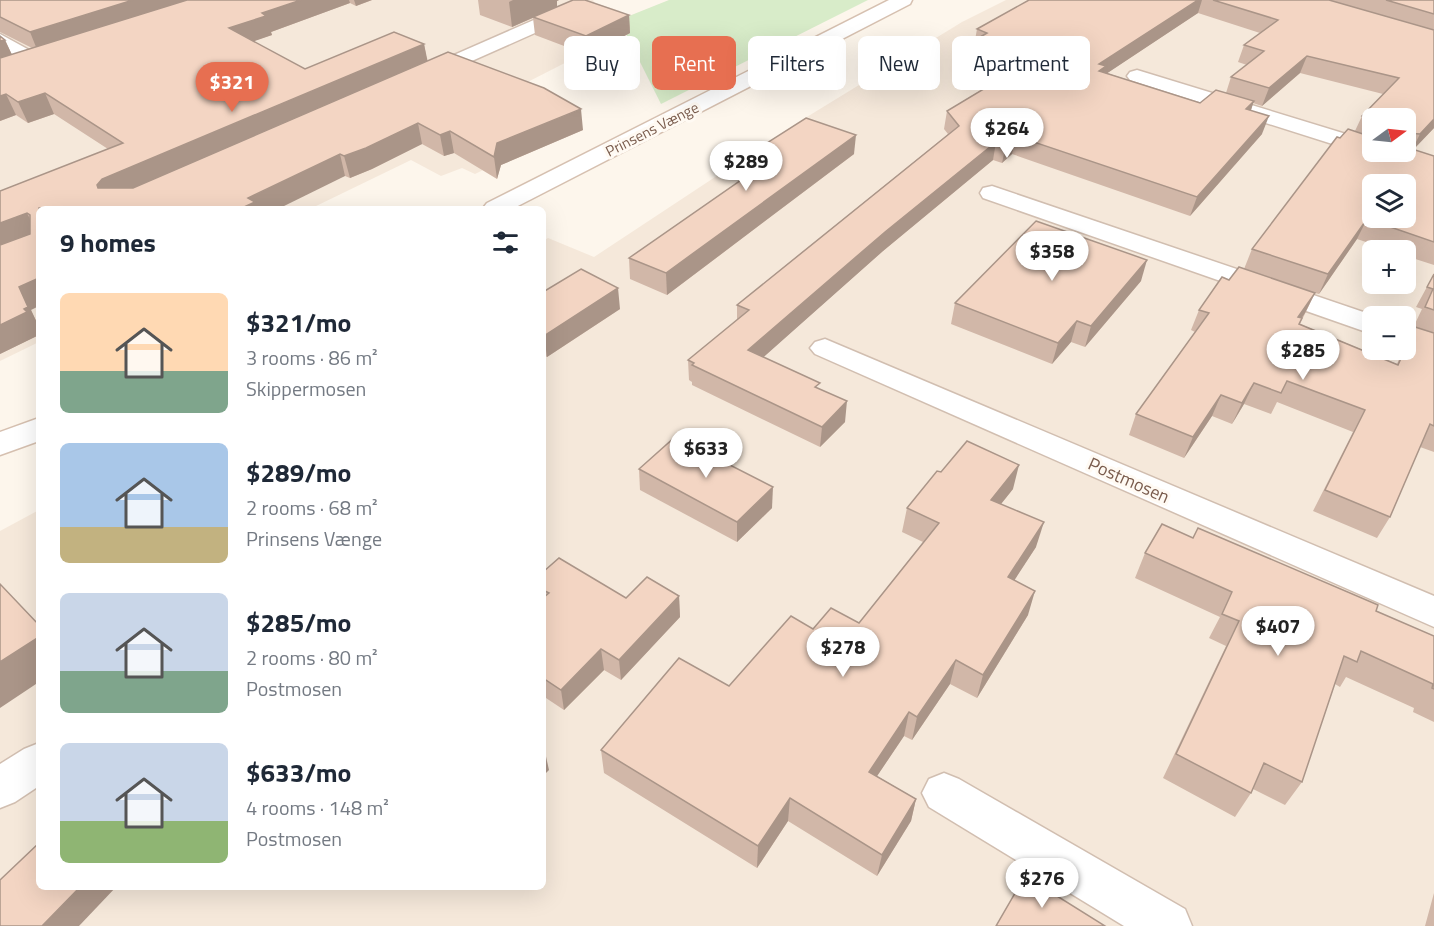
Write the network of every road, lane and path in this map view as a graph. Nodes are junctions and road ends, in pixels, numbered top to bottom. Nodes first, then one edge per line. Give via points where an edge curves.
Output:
1 (903, 0) edge
2 (577, 7) edge
3 (0, 40) edge
4 (57, 54) edge
5 (35, 61) junction
6 (9, 70) edge
7 (1137, 76) dead end
8 (404, 84) edge
9 (1362, 146) edge
10 (993, 193) dead end
11 (500, 206) edge
12 (1362, 322) edge
13 (1416, 340) edge
14 (1434, 346) edge
15 (825, 348) dead end
16 (36, 430) edge
17 (0, 444) edge
18 (1434, 612) edge
19 (36, 764) edge
20 (0, 788) edge
21 (944, 793) dead end
22 (1168, 926) edge

1 - 11 street, Prinsens Vænge
2 - 8 street
3 - 5 street
4 - 5 street
5 - 6 street
7 - 9 street
10 - 12 street
13 - 14 street
15 - 18 street, Postmosen
16 - 17 street
19 - 20 street
21 - 22 street

